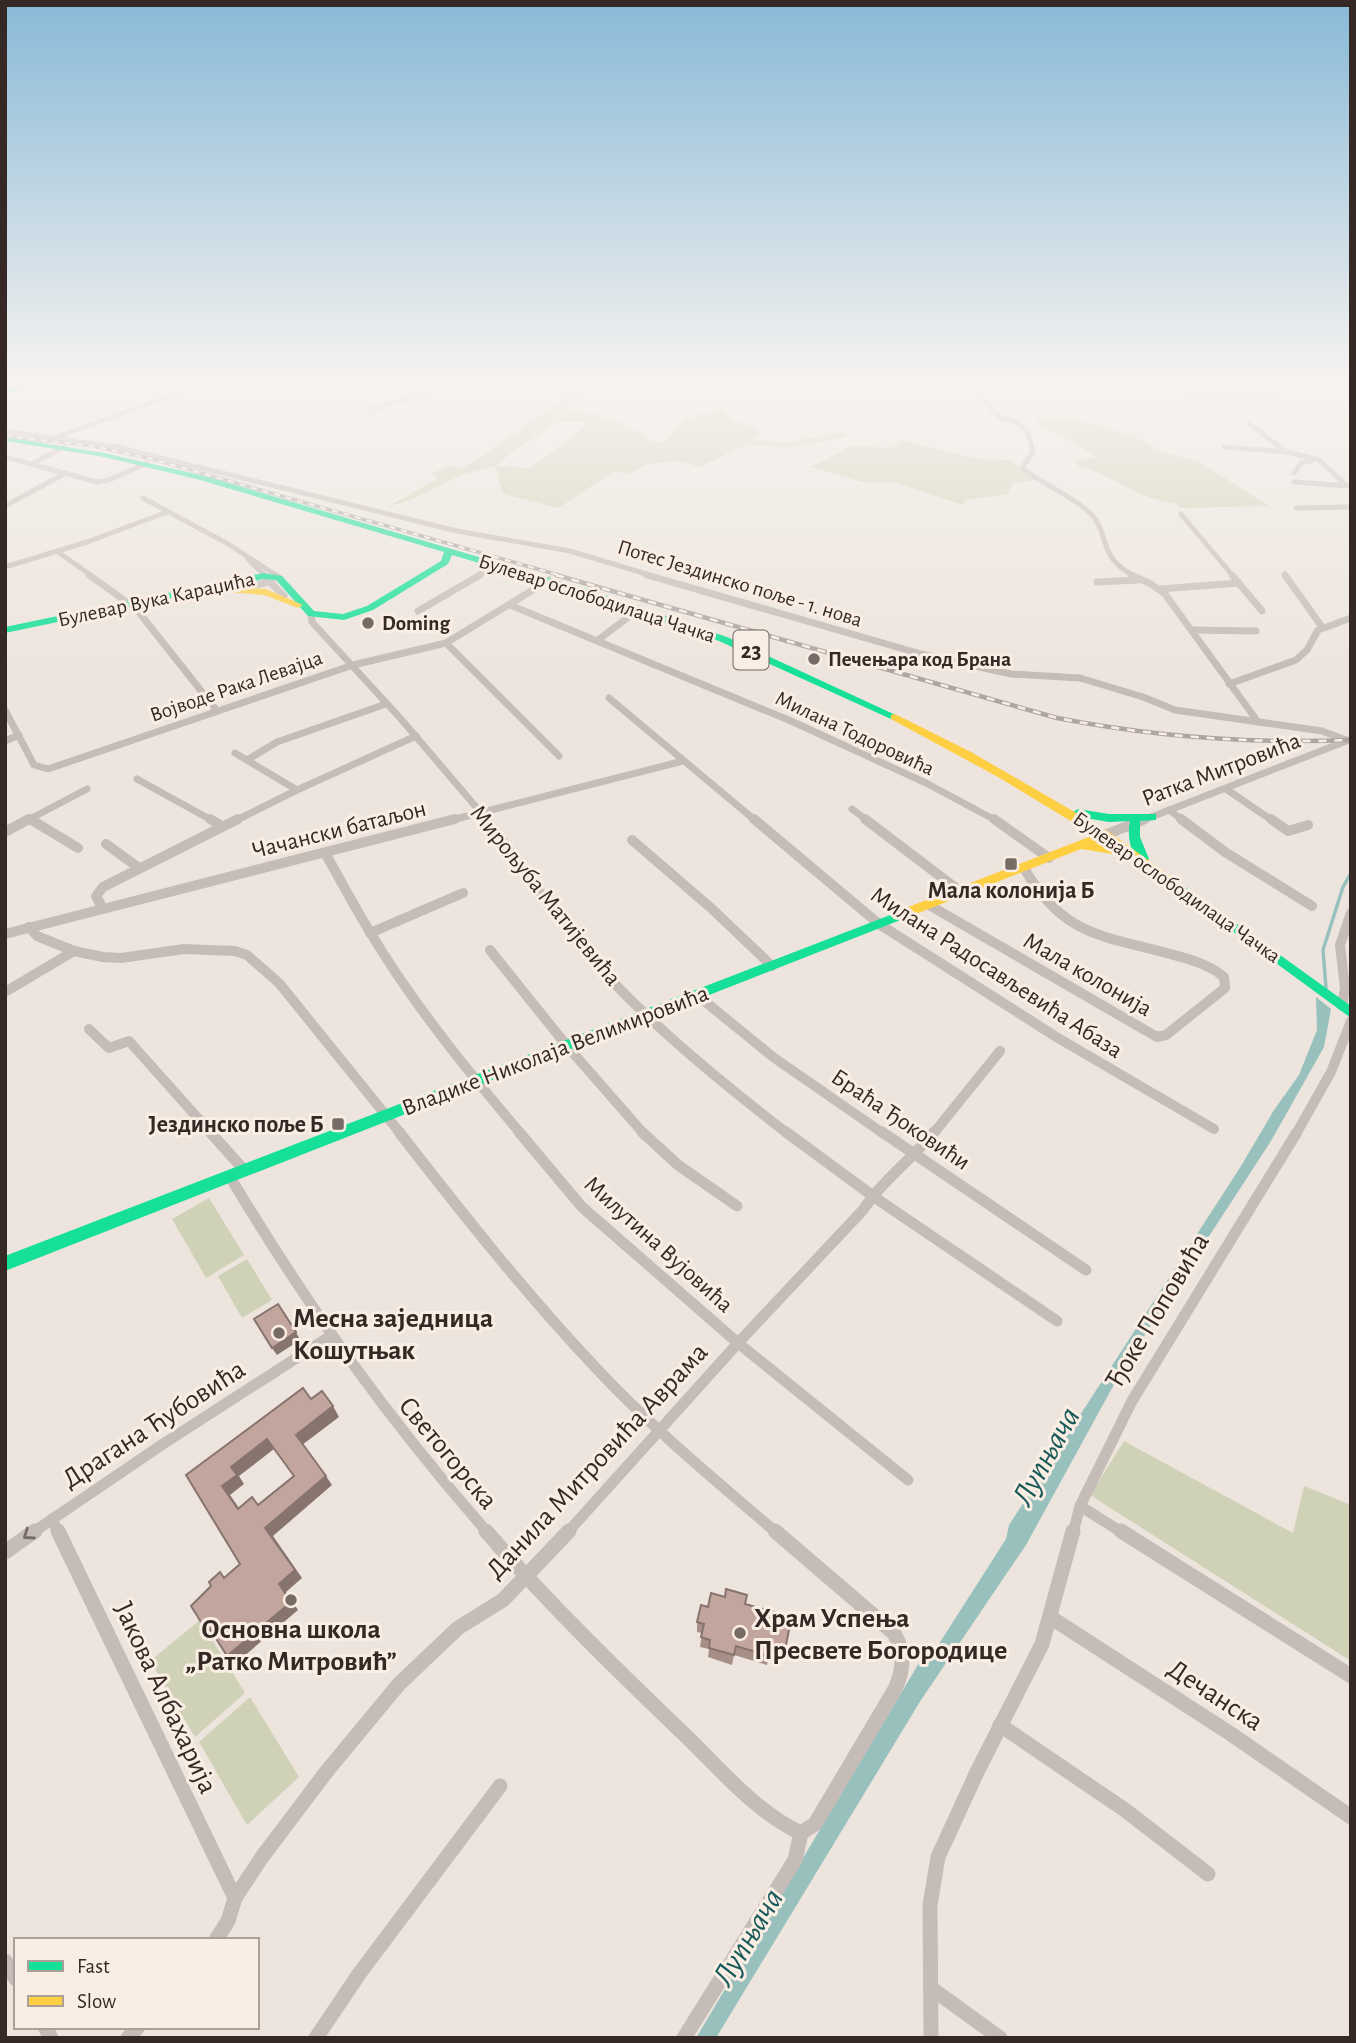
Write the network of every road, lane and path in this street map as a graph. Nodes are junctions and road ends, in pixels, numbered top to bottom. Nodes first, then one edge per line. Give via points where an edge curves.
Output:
1 (54, 479) edge
2 (91, 479) edge
3 (111, 479) edge
4 (202, 479) edge
5 (248, 479) edge
6 (1037, 479) edge
7 (1294, 482) dead end
8 (1348, 486) edge
9 (143, 498) dead end
10 (5, 506) edge
11 (1351, 507) edge
12 (1296, 508) dead end
13 (167, 512) junction
14 (1181, 514) dead end
15 (58, 552) junction
16 (447, 556) junction
17 (248, 558) junction
18 (493, 564) junction
19 (5, 566) edge
20 (1286, 575) dead end
21 (271, 579) junction
22 (549, 580) junction
23 (1138, 580) junction
24 (1097, 582) dead end
25 (1239, 583) junction
26 (1160, 589) junction
27 (235, 590) junction
28 (284, 596) junction
29 (510, 605) junction
30 (134, 608) junction
31 (639, 608) junction
32 (307, 611) junction
33 (418, 611) dead end
34 (1262, 611) dead end
35 (1351, 618) edge
36 (1322, 627) junction
37 (5, 630) edge
38 (1192, 630) junction
39 (1256, 631) dead end
40 (5, 638) edge
41 (598, 640) junction
42 (446, 643) junction
43 (353, 665) junction
44 (1229, 684) junction
45 (609, 698) dead end
46 (386, 704) junction
47 (5, 710) edge
48 (217, 711) junction
49 (1258, 722) junction
50 (19, 735) junction
51 (416, 736) junction
52 (1348, 740) edge
53 (5, 741) edge
54 (235, 752) dead end
55 (559, 755) dead end
56 (247, 760) junction
57 (683, 761) junction
58 (137, 779) dead end
59 (87, 789) dead end
60 (1226, 789) junction
61 (297, 790) junction
62 (852, 809) dead end
63 (1170, 810) junction
64 (481, 813) junction
65 (1073, 814) junction
66 (1152, 817) junction
67 (30, 819) junction
68 (1135, 823) junction
69 (222, 825) junction
70 (1308, 825) dead end
71 (5, 832) edge
72 (1105, 835) junction
73 (632, 840) dead end
74 (106, 844) dead end
75 (1083, 844) junction
76 (78, 848) dead end
77 (325, 853) junction
78 (1140, 857) junction
79 (1049, 858) junction
80 (139, 867) junction
81 (1024, 868) junction
82 (961, 892) junction
83 (463, 893) dead end
84 (929, 905) junction
85 (1312, 905) dead end
86 (102, 907) junction
87 (1351, 914) edge
88 (879, 924) junction
89 (29, 928) junction
90 (370, 933) junction
91 (5, 934) edge
92 (490, 950) dead end
93 (74, 951) junction
94 (772, 966) junction
95 (5, 992) edge
96 (698, 995) junction
97 (1347, 1010) edge
98 (646, 1015) junction
99 (1351, 1021) edge
100 (89, 1029) dead end
101 (1345, 1044) edge
102 (567, 1046) junction
103 (1000, 1051) dead end
104 (477, 1080) junction
105 (387, 1116) junction
106 (1214, 1129) dead end
107 (915, 1154) junction
108 (245, 1171) junction
109 (230, 1177) junction
110 (872, 1196) junction
111 (737, 1206) dead end
112 (5, 1264) edge
113 (1086, 1270) dead end
114 (1057, 1321) dead end
115 (329, 1337) junction
116 (738, 1343) junction
117 (660, 1433) junction
118 (908, 1480) dead end
119 (1080, 1506) junction
120 (52, 1519) junction
121 (5, 1552) edge
122 (527, 1579) junction
123 (1050, 1617) junction
124 (1351, 1676) edge
125 (1000, 1725) junction
126 (500, 1786) dead end
127 (1351, 1817) edge
128 (801, 1833) junction
129 (1208, 1874) dead end
130 (235, 1899) junction
131 (216, 1938) edge
132 (931, 1988) junction
133 (316, 2038) edge
134 (684, 2038) edge
135 (931, 2038) edge
136 (1000, 2038) edge

1 - 10 street
2 - 3 street
4 - 16 main road, Булевар ослободилаца Чачка via 422,543
5 - 49 street, Потес Јездинско поље - 1. нова via 457,531 570,551 921,654 1011,674 1080,678 1175,710
6 - 23 street via 1088,511 1116,564
7 - 8 street
9 - 13 street
11 - 12 street
13 - 15 street
13 - 17 street
14 - 25 street
15 - 19 street
15 - 30 street
16 - 18 main road, Булевар ослободилаца Чачка
16 - 32 main road via 361,613 338,617
17 - 21 street
17 - 21 street via 264,566
18 - 22 main road, Булевар ослободилаца Чачка / 23
18 - 33 street
20 - 36 street
21 - 27 street, Булевар Вука Караџића
21 - 28 street
21 - 30 main road, Булевар Вука Караџића
21 - 32 main road, Мирољуба Матијевића
22 - 29 street, Војводе Рака Левајца
22 - 31 main road, Булевар ослободилаца Чачка / 23
23 - 24 street
23 - 26 street
25 - 26 street
25 - 34 street
26 - 38 street
27 - 28 main road
27 - 30 main road, Булевар Вука Караџића
28 - 32 main road
29 - 41 street, Милана Тодоровића
29 - 42 street, Војводе Рака Левајца
30 - 37 main road, Булевар Вука Караџића
30 - 40 main road, Булевар Вука Караџића
30 - 48 street
31 - 41 street
31 - 65 main road, Булевар ослободилаца Чачка / 23 via 769,658 892,714
32 - 43 street, Мирољуба Матијевића
35 - 36 street
36 - 44 street via 1296,660
38 - 39 street
38 - 44 street
41 - 79 street, Милана Тодоровића via 900,771 1000,824
42 - 43 street, Војводе Рака Левајца
42 - 55 street
43 - 46 street, Мирољуба Матијевића
43 - 48 street, Војводе Рака Левајца
44 - 49 street
45 - 57 street, Милана Радосављевића Абаза
46 - 51 street, Мирољуба Матијевића
46 - 56 street via 289,737
47 - 50 street
48 - 50 street, Војводе Рака Левајца via 41,769 34,765
49 - 52 street, Потес Јездинско поље - 1. нова via 1327,732
50 - 53 street
51 - 61 street
51 - 64 street, Мирољуба Матијевића
52 - 60 street, Ратка Митровића
54 - 56 street
56 - 61 street
57 - 64 street, Чачански батаљон
57 - 88 street, Милана Радосављевића Абаза
58 - 69 street
59 - 67 street
60 - 63 street, Ратка Митровића
60 - 70 street via 1288,831
61 - 69 street
62 - 82 street
63 - 66 street, Ратка Митровића
63 - 85 street via 1224,852
64 - 77 street, Чачански батаљон
64 - 98 street, Мирољуба Матијевића via 589,955
65 - 66 main road
65 - 72 main road, Булевар ослободилаца Чачка / 23
65 - 75 main road via 1083,827
66 - 68 street, Ратка Митровића
67 - 71 street
67 - 76 street
68 - 72 street, Ратка Митровића
68 - 78 main road
69 - 80 street
72 - 75 main road, Владике Николаја Велимировића
72 - 78 main road, Булевар ослободилаца Чачка / 23
73 - 94 street
74 - 80 street
75 - 78 main road
75 - 79 main road, Владике Николаја Велимировића
77 - 86 street, Чачански батаљон
77 - 90 street, Милутина Вујовића
78 - 97 main road, Булевар ослободилаца Чачка / 23
79 - 81 main road, Владике Николаја Велимировића
80 - 86 street via 100,889 96,897
81 - 82 main road, Владике Николаја Велимировића
81 - 84 street, Мала колонија via 1045,901 1076,925 1108,939 1206,966 1224,978 1225,988 1166,1035 1157,1037
82 - 84 main road, Владике Николаја Велимировића
83 - 90 street
84 - 88 main road, Владике Николаја Велимировића
86 - 89 street, Чачански батаљон
87 - 97 street via 1339,955
88 - 94 main road, Владике Николаја Велимировића
88 - 106 street, Милана Радосављевића Абаза via 1046,1031
89 - 91 street, Чачански батаљон
89 - 93 street
90 - 104 street, Милутина Вујовића via 402,983
92 - 102 street
93 - 95 street
93 - 105 street via 114,958 184,949 247,955 279,983
94 - 96 main road, Владике Николаја Велимировића
96 - 98 main road, Владике Николаја Велимировића
96 - 107 street, Браћа Ђоковићи via 773,1057
98 - 102 main road, Владике Николаја Велимировића
98 - 110 street, Мирољуба Матијевића via 758,1111
99 - 101 street, Ђоке Поповића
100 - 108 street via 109,1048 129,1041
101 - 119 street, Ђоке Поповића via 1306,1118 1132,1401
102 - 104 main road, Владике Николаја Велимировића
102 - 111 street via 651,1141
103 - 107 street, Данила Митровића Аврама
104 - 105 main road, Владике Николаја Велимировића
104 - 116 street, Милутина Вујовића via 582,1207
105 - 108 main road, Владике Николаја Велимировића
105 - 117 street via 507,1269
107 - 110 street, Данила Митровића Аврама
107 - 113 street, Браћа Ђоковићи
108 - 109 main road, Владике Николаја Велимировића
109 - 112 main road, Владике Николаја Велимировића
109 - 115 street, Светогорска
110 - 114 street, Мирољуба Матијевића
110 - 116 street, Данила Митровића Аврама
115 - 120 street, Драгана Ћубовића
115 - 122 street, Светогорска via 425,1463
116 - 117 street, Данила Митровића Аврама
116 - 118 street, Милутина Вујовића
117 - 122 street, Данила Митровића Аврама
117 - 128 street via 886,1625 904,1651 904,1669 895,1689 815,1824
119 - 123 street, Ђоке Поповића
119 - 124 street
120 -> 121 street, Драгана Ћубовића
120 - 130 street, Јакова Албахарија
122 - 128 street, Светогорска via 723,1771
122 - 130 street, Данила Митровића Аврама via 457,1628 399,1684 327,1771
123 - 125 street, Ђоке Поповића via 1042,1644
123 - 127 street, Дечанска
125 - 129 street via 1125,1810
125 - 132 street, Ђоке Поповића via 938,1857 930,1905
126 - 133 street
128 - 134 street via 795,1860
130 - 131 street, Данила Митровића Аврама
132 - 135 street, Ђоке Поповића
132 - 136 street

